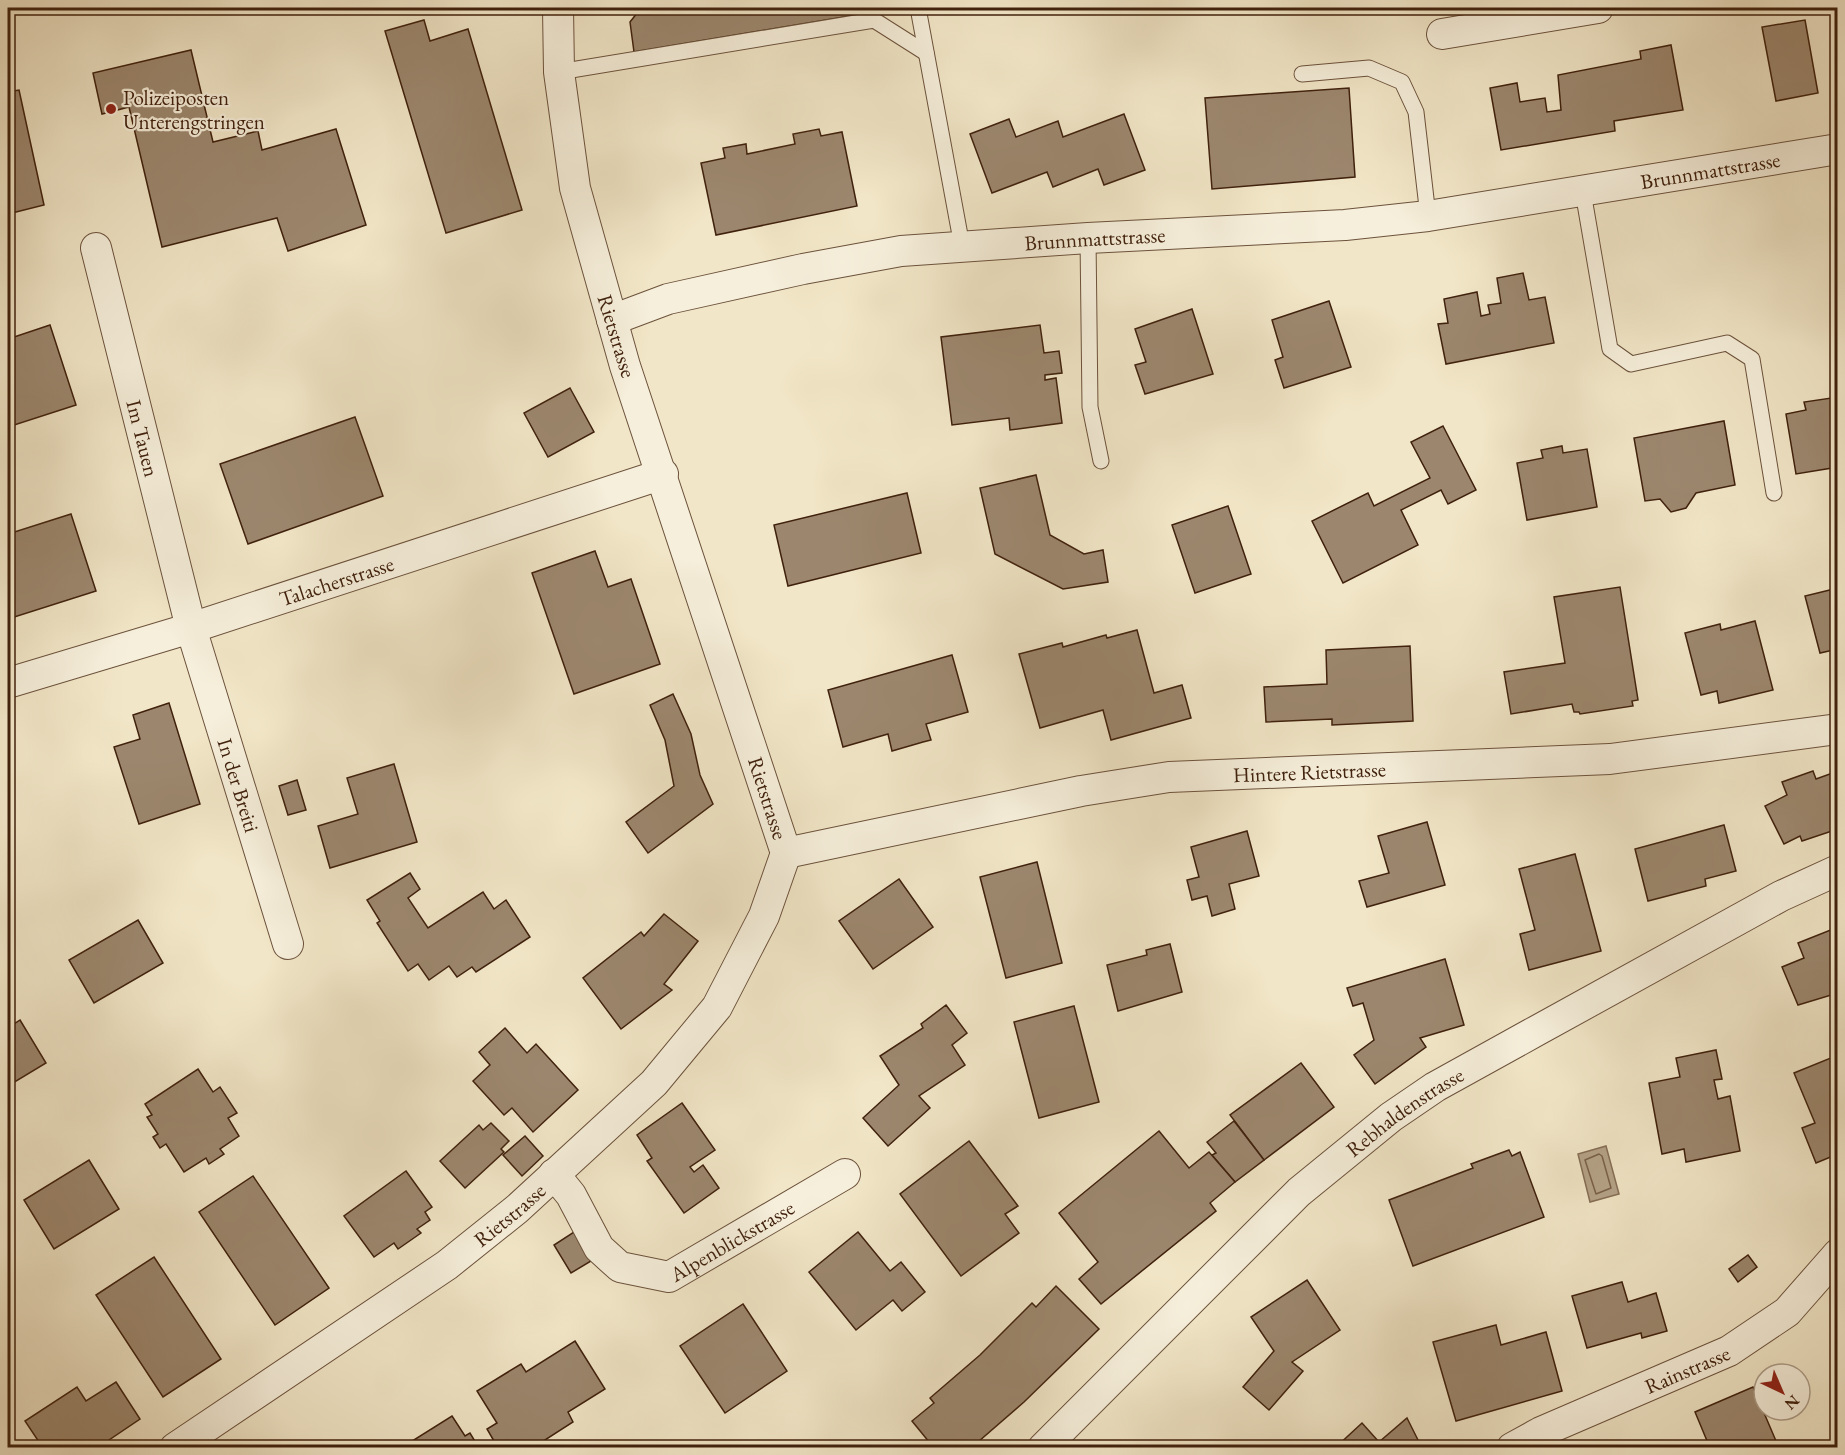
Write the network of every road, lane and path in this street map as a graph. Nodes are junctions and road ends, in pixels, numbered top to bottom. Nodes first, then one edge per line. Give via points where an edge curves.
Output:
1 (558, 8) edge
2 (918, 8) edge
3 (1598, 8) edge
4 (1442, 34) dead end
5 (926, 53) junction
6 (559, 72) junction
7 (1302, 74) dead end
8 (1838, 149) edge
9 (1583, 192) junction
10 (1428, 216) junction
11 (1088, 238) junction
12 (962, 246) junction
13 (96, 248) dead end
14 (612, 320) junction
15 (1101, 461) dead end
16 (663, 474) junction
17 (1774, 493) dead end
18 (190, 628) junction
19 (8, 683) edge
20 (1838, 729) edge
21 (786, 854) junction
22 (1838, 870) edge
23 (288, 944) dead end
24 (554, 1174) junction
25 (845, 1174) dead end
26 (1838, 1254) edge
27 (175, 1448) edge
28 (1043, 1448) edge
29 (1512, 1448) edge

1 - 6 street, Rietstrasse
2 - 5 lane
3 - 4 street
5 - 6 lane via 874,20
5 - 12 lane
6 - 14 street, Rietstrasse via 575,188
7 - 10 lane via 1369,68 1402,82 1416,112
8 - 9 street, Brunnmattstrasse
9 - 10 street, Brunnmattstrasse
9 - 17 lane via 1610,349 1631,364 1727,343 1752,359
10 - 11 street, Brunnmattstrasse via 1345,225
11 - 12 street, Brunnmattstrasse
11 - 15 lane via 1090,407
12 - 14 street, Brunnmattstrasse via 902,251 803,269 668,299
13 - 18 street, Im Tauen
14 - 16 street, Rietstrasse
16 - 18 street, Talacherstrasse
16 - 21 street, Rietstrasse
18 - 19 street, Talacherstrasse
18 - 23 street, In der Breiti
20 - 21 street, Hintere Rietstrasse via 1610,759 1170,777 1081,790
21 - 24 street, Rietstrasse via 764,916 717,1007 654,1083
22 - 28 street, Rebhaldenstrasse via 1781,896 1559,1018 1435,1087 1391,1117 1299,1192
24 - 25 street, Alpenblickstrasse via 571,1195 599,1248 620,1267 669,1276
24 - 27 street, Rietstrasse via 447,1265
26 - 29 street, Rainstrasse via 1787,1312 1729,1351

